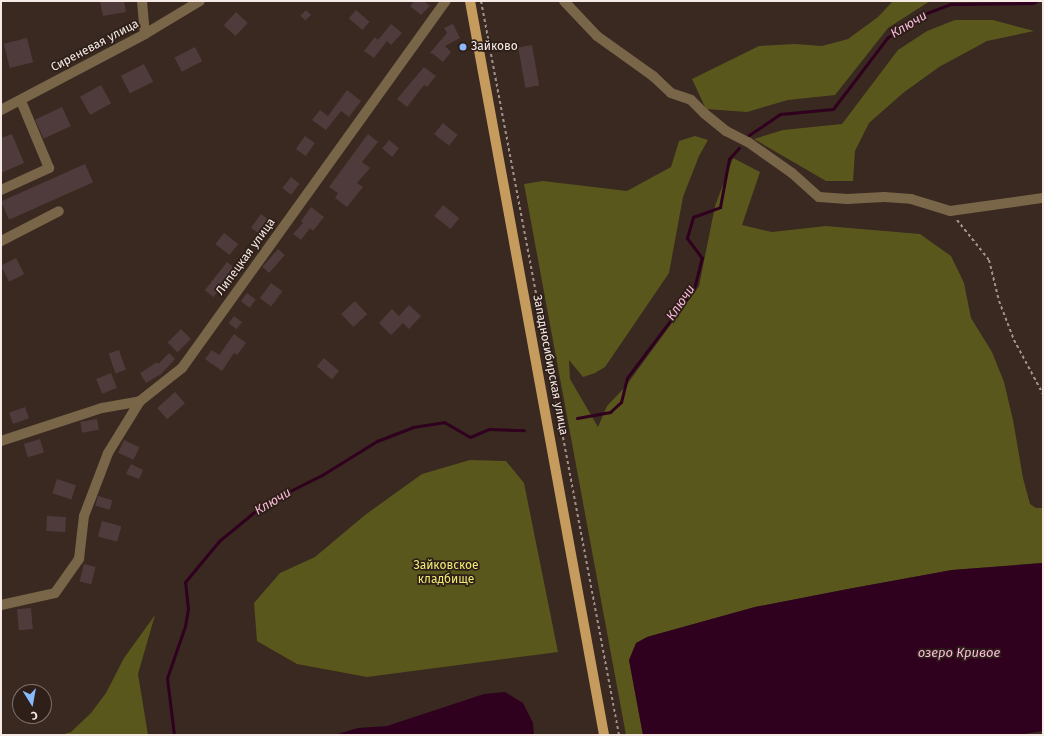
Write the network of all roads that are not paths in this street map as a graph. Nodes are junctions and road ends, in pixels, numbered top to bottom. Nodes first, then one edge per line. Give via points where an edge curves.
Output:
1 (142, 1) edge
2 (200, 1) edge
3 (446, 1) edge
4 (470, 1) edge
5 (564, 1) edge
6 (145, 34) junction
7 (21, 101) junction
8 (1, 110) edge
9 (1, 190) edge
10 (1043, 198) edge
11 (60, 211) dead end
12 (1, 242) edge
13 (140, 401) junction
14 (1, 441) edge
15 (1, 605) edge
16 (604, 735) edge

1 - 6 street
2 - 6 street, Сиреневая улица
3 - 13 street, Липецкая улица via 182,368
4 - 16 main road, Западносибирская улица
5 - 10 street via 597,36 653,76 671,93 691,100 726,131 748,142 792,173 819,197 911,199 950,211
6 - 7 street, Сиреневая улица
7 - 8 street, Сиреневая улица
7 - 9 street via 49,168
11 - 12 street
13 - 14 street, Липецкая улица via 102,408
13 - 15 street via 108,453 84,516 79,559 55,593

